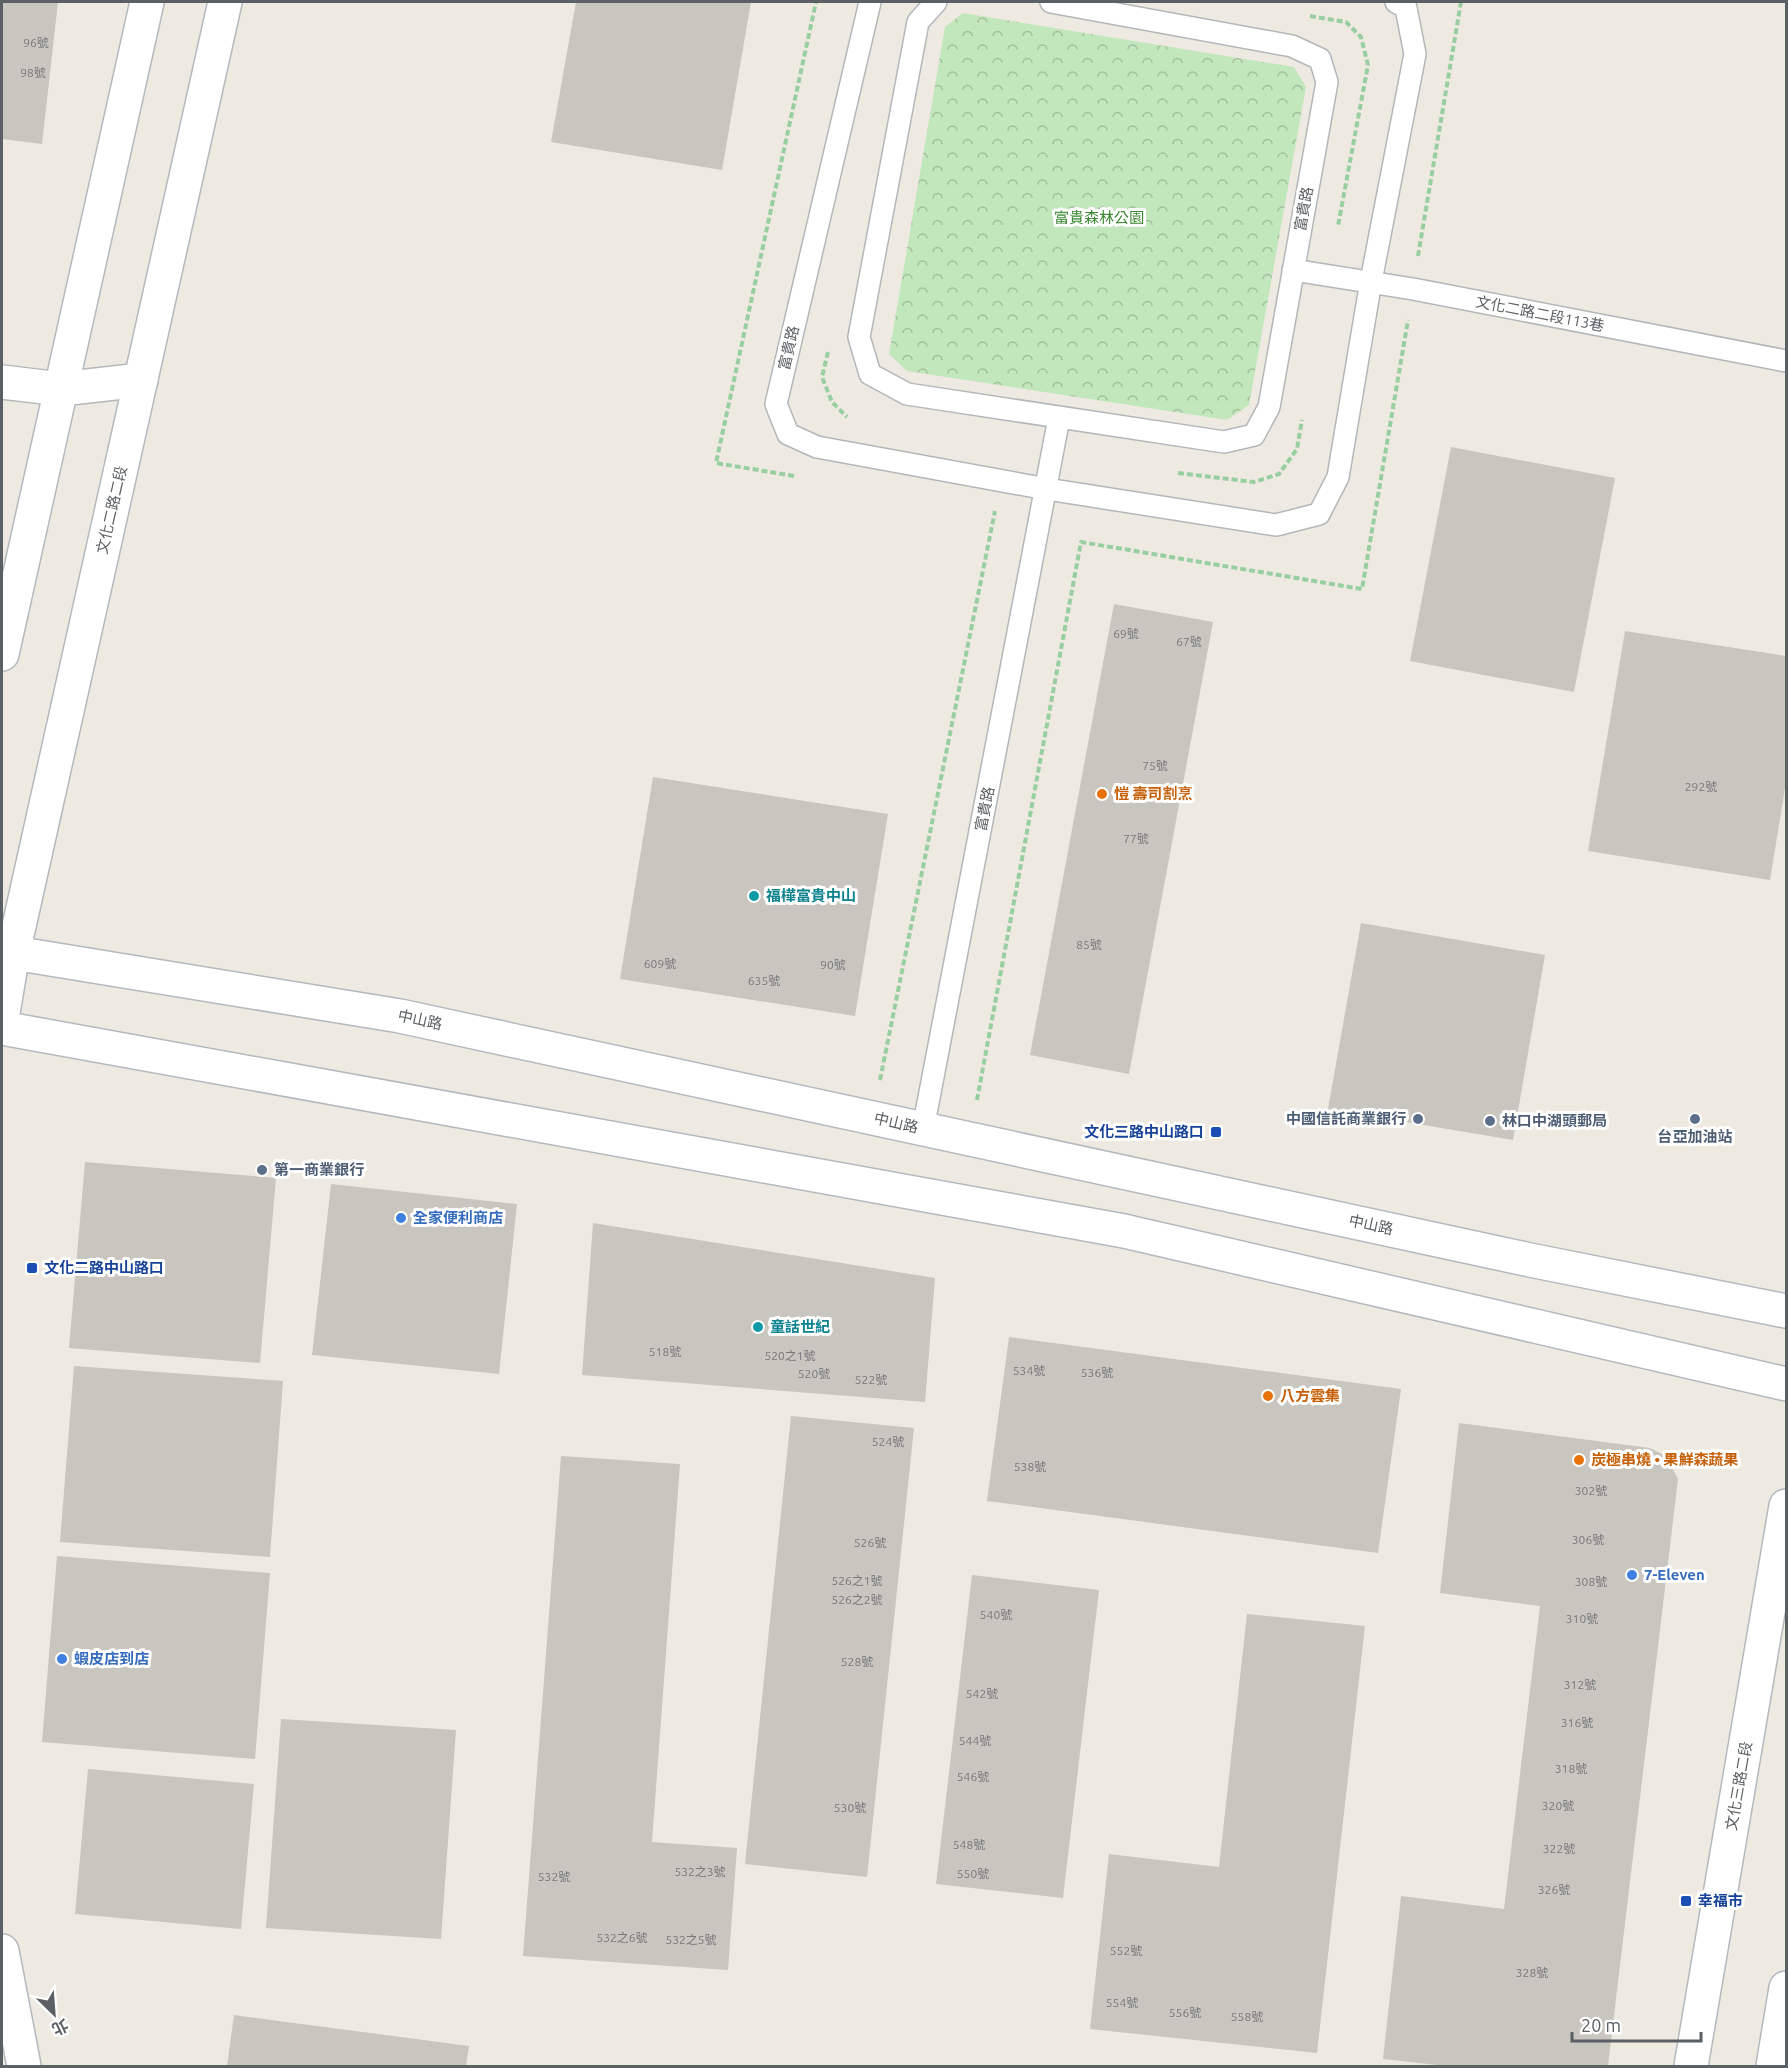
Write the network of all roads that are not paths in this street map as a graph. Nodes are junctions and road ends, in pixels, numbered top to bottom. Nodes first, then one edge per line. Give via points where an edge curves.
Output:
1 (147, 2) edge
2 (225, 2) edge
3 (870, 2) edge
4 (936, 2) edge
5 (1051, 2) edge
6 (1395, 2) edge
7 (1293, 270) junction
8 (1371, 281) junction
9 (1786, 361) edge
10 (141, 380) junction
11 (2, 382) edge
12 (61, 389) junction
13 (1059, 418) junction
14 (1047, 489) junction
15 (2, 654) edge
16 (7, 952) edge
17 (2, 1019) edge
18 (2, 1028) edge
19 (923, 1129) junction
20 (1786, 1311) edge
21 (1786, 1384) edge
22 (1786, 1506) edge
23 (2, 1951) edge
24 (1786, 1988) edge
25 (15, 2055) edge
26 (1691, 2067) edge
27 (1773, 2067) edge

1 - 12 main road
2 - 10 main road, 文化二路二段
3 - 14 lane, 富貴路 via 776,404 788,434 817,447
4 - 13 lane, 富貴路 via 918,22 859,337 870,374 907,394
5 - 7 lane, 富貴路 via 1292,46 1320,59 1328,82
6 - 8 lane, 富貴路 via 1406,8 1415,54
7 - 8 lane, 文化二路二段113巷
7 - 13 lane, 富貴路 via 1269,407 1254,435 1224,442
8 - 9 lane, 文化二路二段113巷
8 - 14 lane, 富貴路 via 1338,477 1319,514 1276,525
10 - 12 main road
10 - 16 main road, 文化二路二段
11 - 12 main road
12 - 15 main road
13 - 14 lane, 富貴路
14 - 19 lane, 富貴路
16 - 17 main road, 文化二路二段
16 - 19 main road, 中山路 via 400,1016
18 - 21 main road via 1124,1231
19 - 20 main road, 中山路
22 - 26 main road, 文化三路二段
23 - 25 main road
24 - 27 main road

